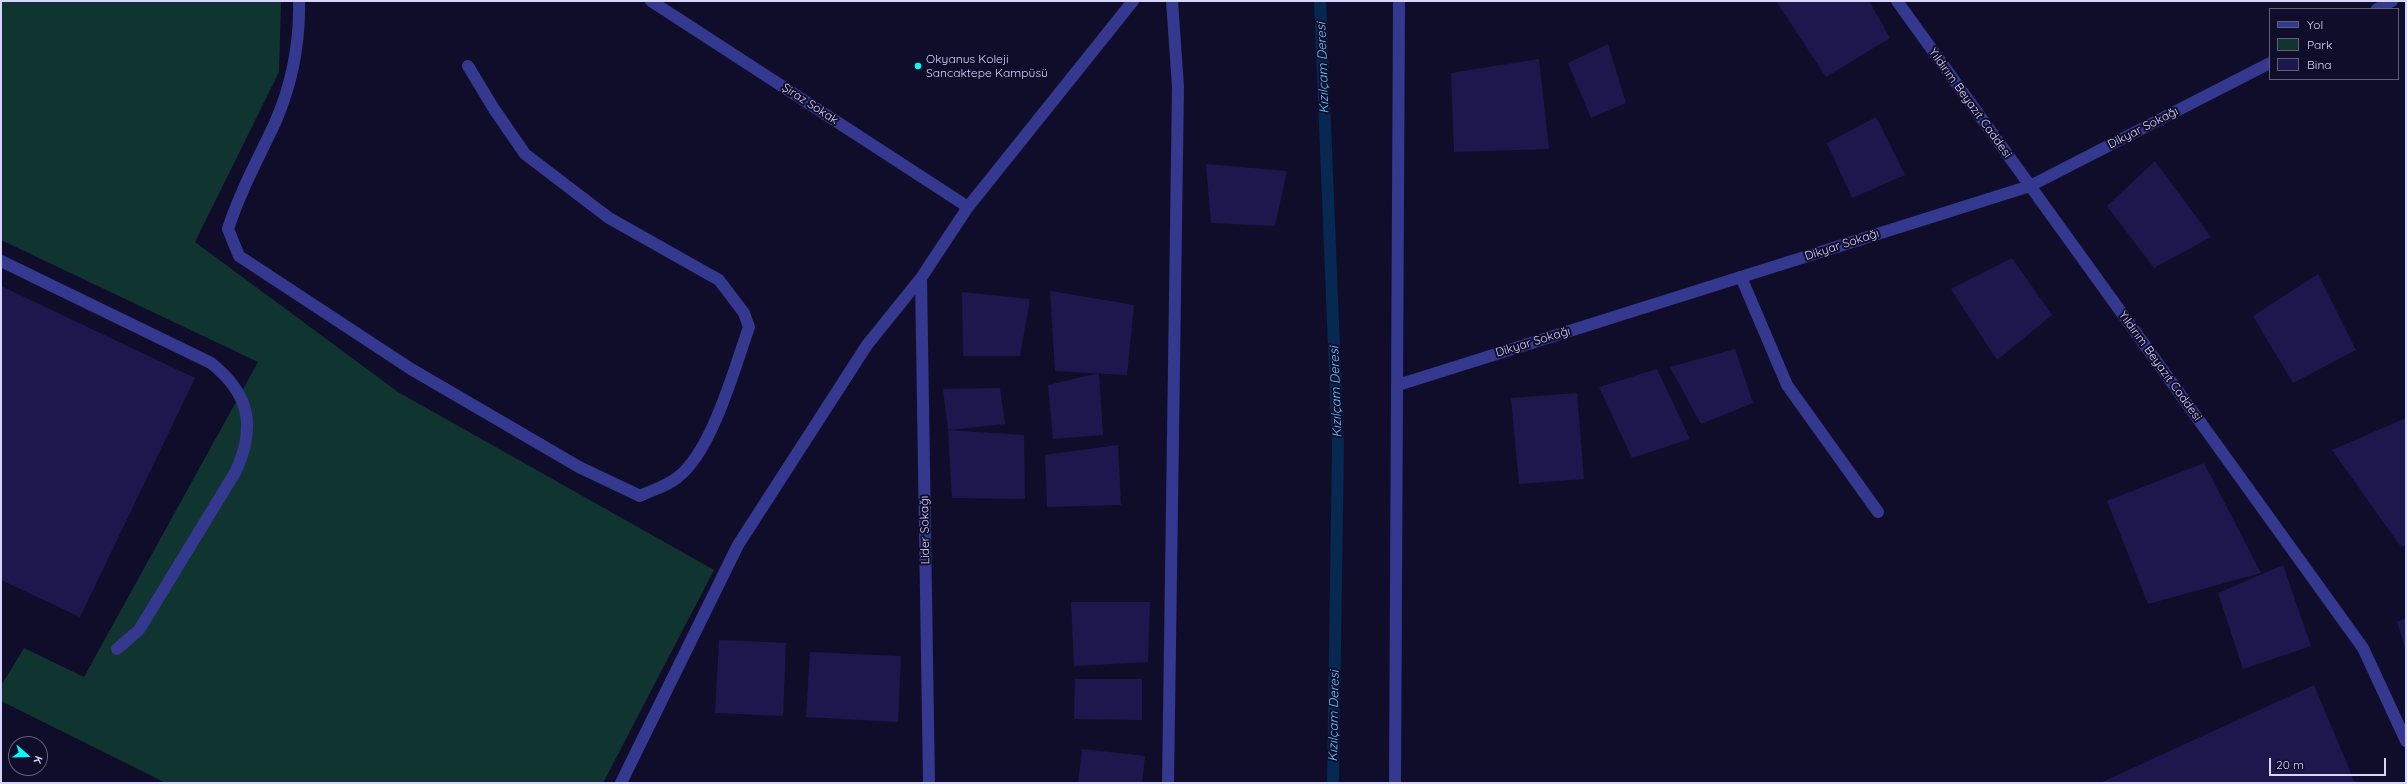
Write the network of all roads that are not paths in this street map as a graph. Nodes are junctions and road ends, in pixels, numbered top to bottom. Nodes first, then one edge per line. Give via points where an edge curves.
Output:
1 (299, 1) edge
2 (651, 1) edge
3 (1133, 1) edge
4 (1172, 1) edge
5 (1399, 1) edge
6 (1897, 1) edge
7 (2392, 1) edge
8 (2378, 8) edge
9 (2269, 64) edge
10 (468, 66) dead end
11 (2030, 186) junction
12 (968, 207) junction
13 (1, 261) edge
14 (1741, 277) junction
15 (921, 278) junction
16 (1398, 385) junction
17 (1878, 512) dead end
18 (116, 649) dead end
19 (2406, 742) edge
20 (621, 783) edge
21 (929, 783) edge
22 (1168, 783) edge
23 (1395, 783) edge

1 - 10 street via 297,47 289,83 275,122 240,195 228,229 239,256 411,369 579,467 640,496 678,478 690,466 718,416 749,327 744,313 719,280 609,218 526,154
2 - 12 street, Şiraz Sokak
3 - 12 street
4 - 22 street via 1178,87
5 - 16 street
6 - 11 street, Yıldırım Beyazıt Caddesi
7 - 8 street
9 - 11 street, Dikyar Sokağı
11 - 14 street, Dikyar Sokağı
11 - 19 street, Yıldırım Beyazıt Caddesi via 2363,648
12 - 15 street
13 - 18 street via 211,363 226,375 238,391 246,409 245,452 236,472 139,630
14 - 16 street, Dikyar Sokağı
14 - 17 street via 1787,385
15 - 20 street via 867,345 738,545
15 - 21 street, Lider Sokağı
16 - 23 street

